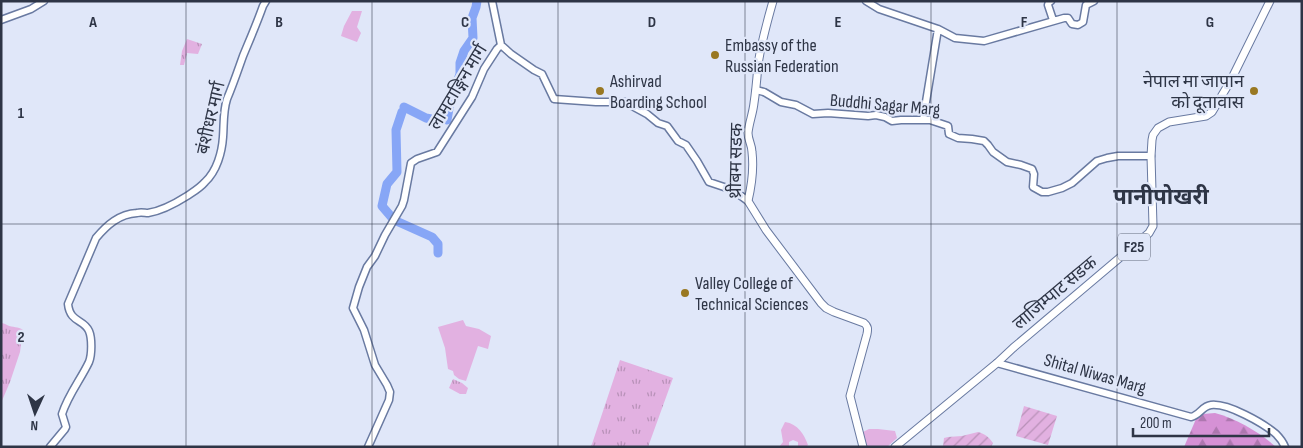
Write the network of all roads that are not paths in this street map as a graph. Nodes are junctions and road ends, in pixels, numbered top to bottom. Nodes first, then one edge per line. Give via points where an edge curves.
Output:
1 (44, 1) edge
2 (266, 1) edge
3 (492, 1) edge
4 (773, 1) edge
5 (866, 1) edge
6 (1051, 1) edge
7 (1094, 1) edge
8 (1270, 1) edge
9 (1, 20) edge
10 (1053, 20) junction
11 (938, 29) junction
12 (501, 45) junction
13 (756, 90) junction
14 (923, 120) junction
15 (1151, 156) junction
16 (748, 201) junction
17 (997, 363) junction
18 (50, 447) edge
19 (368, 447) edge
20 (863, 447) edge
21 (895, 447) edge
22 (1285, 447) edge

1 - 9 street
2 - 18 street, बंशीधर मार्ग via 227,100 221,151 210,177 169,205 115,220 96,238 68,304 72,315 89,332 89,361 62,414 66,427
3 - 12 street
4 - 13 main road, थ्रीबम सडक via 766,23
5 - 11 street via 879,9
6 - 10 street via 1048,4
7 - 10 street via 1086,6 1083,22 1078,25 1066,17
8 - 15 main road, लाजिम्पाट सडक / F25 via 1212,112 1162,125 1153,135
10 - 11 street via 984,41 955,38
11 - 14 street
12 - 16 street via 542,74 554,99 625,102 667,126 678,141 686,145 709,182 733,190
12 - 19 street, लामटाङ्गिन मार्ग via 437,152 412,164 402,206 359,287 353,308 390,392
13 - 14 street, Buddhi Sagar Marg via 813,114 876,115 892,121
13 - 16 main road, थ्रीबम सडक via 748,132 753,169
14 - 15 street, Buddhi Sagar Marg via 948,126 949,134 958,138 984,141 1007,162 1032,169 1033,187 1042,192 1062,188 1097,161 1118,156
15 - 17 main road, लाजिम्पाट सडक / F25 via 1153,226 1149,234
16 - 20 main road, थ्रीबम सडक via 821,303 867,326 850,396
17 - 21 main road, लाजिम्पाट सडक / F25
17 - 22 street, Shital Niwas Marg via 1192,417 1204,407 1221,406 1244,414 1274,432

